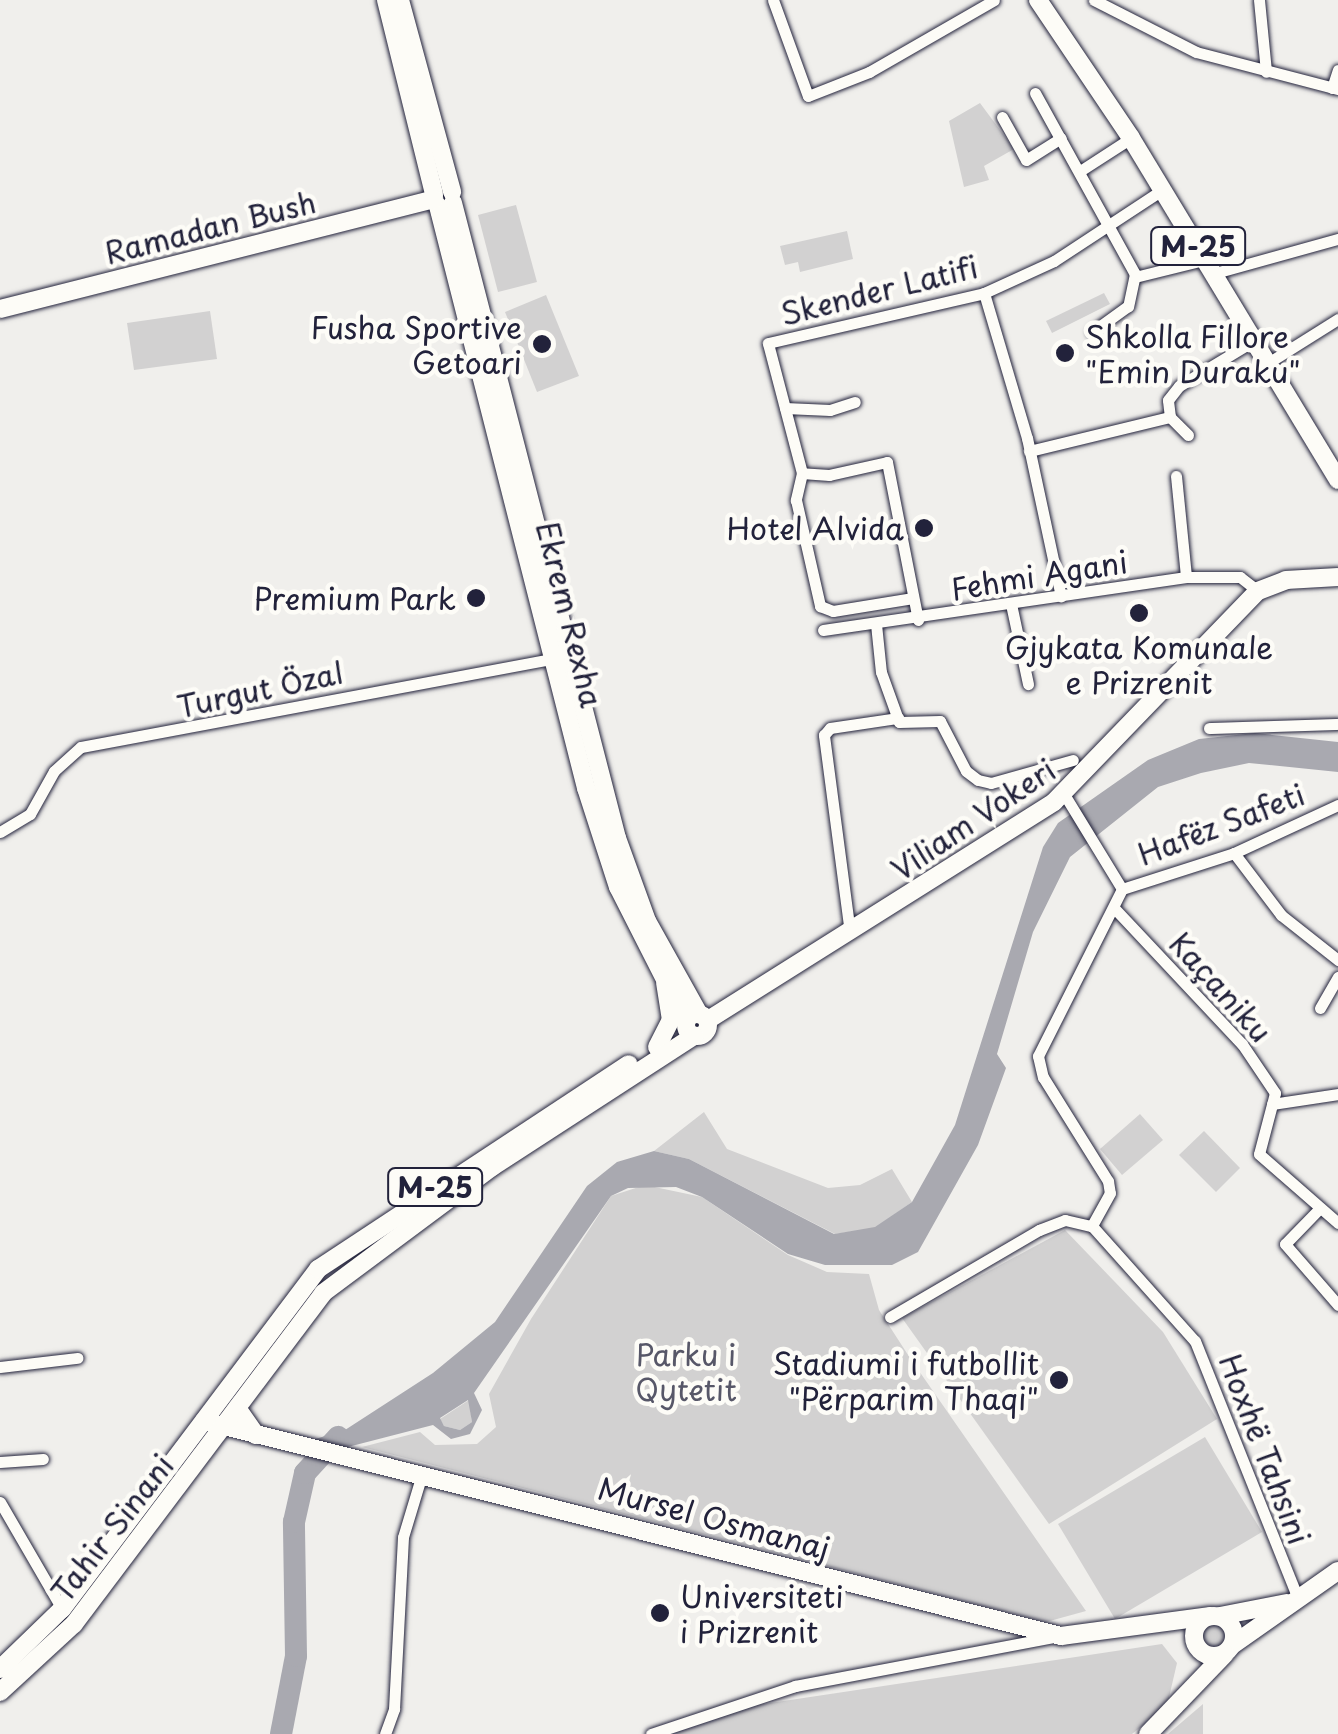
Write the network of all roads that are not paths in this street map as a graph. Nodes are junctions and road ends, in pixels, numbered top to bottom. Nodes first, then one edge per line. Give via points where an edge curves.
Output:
1 (386, 0) edge
2 (400, 0) edge
3 (773, 0) edge
4 (994, 0) edge
5 (1038, 0) edge
6 (1094, 0) edge
7 (1259, 0) edge
8 (1338, 70) edge
9 (1266, 72) junction
10 (1335, 89) edge
11 (1035, 93) dead end
12 (1002, 117) dead end
13 (1061, 138) junction
14 (1131, 138) junction
15 (1080, 171) junction
16 (1162, 190) junction
17 (442, 199) junction
18 (1111, 224) junction
19 (1338, 239) edge
20 (1211, 266) junction
21 (1134, 277) junction
22 (984, 293) junction
23 (0, 310) edge
24 (1338, 320) edge
25 (1092, 332) dead end
26 (1254, 340) junction
27 (1268, 363) junction
28 (854, 402) dead end
29 (785, 408) junction
30 (1170, 417) junction
31 (1188, 435) dead end
32 (1030, 451) junction
33 (1335, 467) edge
34 (802, 473) junction
35 (1176, 476) dead end
36 (1338, 577) edge
37 (1186, 578) junction
38 (1258, 591) junction
39 (1061, 596) junction
40 (913, 598) junction
41 (1011, 604) junction
42 (918, 620) junction
43 (876, 624) junction
44 (822, 630) dead end
45 (561, 657) junction
46 (1028, 684) dead end
47 (898, 718) junction
48 (1338, 724) edge
49 (1210, 728) dead end
50 (1073, 760) dead end
51 (1068, 798) junction
52 (1338, 805) edge
53 (0, 832) edge
54 (1234, 852) junction
55 (1122, 889) junction
56 (1116, 910) junction
57 (850, 933) junction
58 (1338, 960) edge
59 (1338, 977) edge
60 (665, 982) junction
61 (1320, 1008) dead end
62 (695, 1024) junction
63 (657, 1047) junction
64 (1338, 1094) edge
65 (1272, 1104) junction
66 (1320, 1208) junction
67 (1338, 1224) edge
68 (1092, 1226) junction
69 (1338, 1305) edge
70 (890, 1317) dead end
71 (77, 1358) dead end
72 (0, 1366) edge
73 (254, 1385) joint
74 (226, 1392) joint
75 (237, 1408) junction
76 (204, 1421) junction
77 (224, 1426) junction
78 (256, 1435) junction
79 (44, 1460) dead end
80 (0, 1462) edge
81 (422, 1474) junction
82 (0, 1502) edge
83 (1338, 1571) edge
84 (1292, 1600) junction
85 (62, 1609) junction
86 (1216, 1616) junction
87 (1157, 1623) junction
88 (1060, 1636) junction
89 (1197, 1647) junction
90 (1229, 1649) junction
91 (0, 1669) edge
92 (0, 1692) edge
93 (1189, 1693) junction
94 (386, 1734) edge
95 (651, 1734) edge
96 (1148, 1734) edge

1 - 17 street, Ekrem Rexha
2 - 17 street, Ekrem Rexha
3 - 4 street via 808,96 869,72
5 - 14 street, M-25
6 - 9 street via 1196,52
7 - 9 street
8 - 10 street
9 - 10 street
11 - 13 street
12 - 13 street via 1026,160
13 - 15 street
14 - 15 street
14 - 16 street, M-25
15 - 18 street
16 - 18 street, Skender Latifi
16 - 20 street, M-25
17 - 23 street, Ramadan Bush
17 - 45 street, Ekrem Rexha
18 - 21 street
18 - 22 street, Skender Latifi
19 - 20 street
20 - 21 street
20 - 26 street, M-25
21 - 25 street via 1128,306
22 - 29 street, Skender Latifi via 768,343
22 - 32 street
24 - 27 street
26 - 27 street, M-25
26 - 30 street via 1179,386 1168,400
27 - 33 street, M-25
28 - 29 street via 830,410
29 - 34 street, Skender Latifi
30 - 31 street
30 - 32 street
32 - 39 street
34 - 40 street via 829,475 887,462
34 - 40 street, Skender Latifi via 796,500 820,606 833,611
35 - 37 street
36 - 38 street via 1286,580
37 - 38 street, Fehmi Agani via 1240,578
37 - 39 street, Fehmi Agani
38 - 51 street, Viliam Vokeri / M-25
39 - 41 street, Fehmi Agani
40 - 42 street
41 - 42 street, Fehmi Agani
41 - 46 street
42 - 43 street, Fehmi Agani
43 - 44 street, Fehmi Agani
43 - 47 street via 882,672
45 - 53 street, Turgut Özal via 81,748 54,771 30,814
45 - 60 street, Ekrem Rexha via 611,868
45 - 62 street, Ekrem Rexha via 628,875
47 - 50 street via 911,726 940,721 966,771 978,780 991,783
47 - 57 street via 830,728 824,735
48 - 49 street
51 - 55 street
51 - 57 street, Viliam Vokeri / M-25
52 - 54 street, Hafëz Safeti
54 - 55 street, Hafëz Safeti
54 - 58 street via 1281,915
55 - 56 street
56 - 65 street, Kaçaniku via 1224,1020 1275,1093
56 - 68 street via 1038,1056 1043,1077 1108,1181 1110,1193
57 - 62 street, Viliam Vokeri / M-25
59 - 61 street
60 - 62 street, Ekrem Rexha
60 - 63 street via 671,1020
62 - 63 street, Viliam Vokeri / M-25
62 - 73 street, Viliam Vokeri / M-25 via 348,1270 289,1334
63 - 74 street, Viliam Vokeri / M-25 via 334,1255 300,1288
64 - 65 street
65 - 66 street via 1260,1154
66 - 67 street
66 - 69 street via 1285,1244
68 - 70 street via 1065,1220 1040,1230
68 - 84 street, Hoxhë Tahsini via 1196,1341
71 - 72 street
73 - 75 street, Tahir Sinani / M-25
74 - 76 street, Tahir Sinani / M-25
75 - 77 street, Tahir Sinani / M-25
75 - 78 street
76 - 77 street, Mursel Osmanaj
76 - 85 street, Tahir Sinani / M-25
77 - 78 street, Mursel Osmanaj
77 - 92 street, Tahir Sinani / M-25 via 74,1624
78 - 81 street, Mursel Osmanaj
79 - 80 street
81 - 88 street, Mursel Osmanaj
81 - 94 street via 403,1538 394,1708
82 - 85 street
83 - 84 street, Mursel Osmanaj
84 - 86 street, Mursel Osmanaj
84 - 90 street
85 - 91 street, Tahir Sinani / M-25
86 - 87 street, Mursel Osmanaj
86 - 89 street via 1195,1630
86 - 90 street via 1233,1627
87 - 88 street, Mursel Osmanaj
87 - 89 street
88 - 95 street via 795,1686
89 - 90 street
89 - 93 street
90 - 93 street
93 - 96 street

